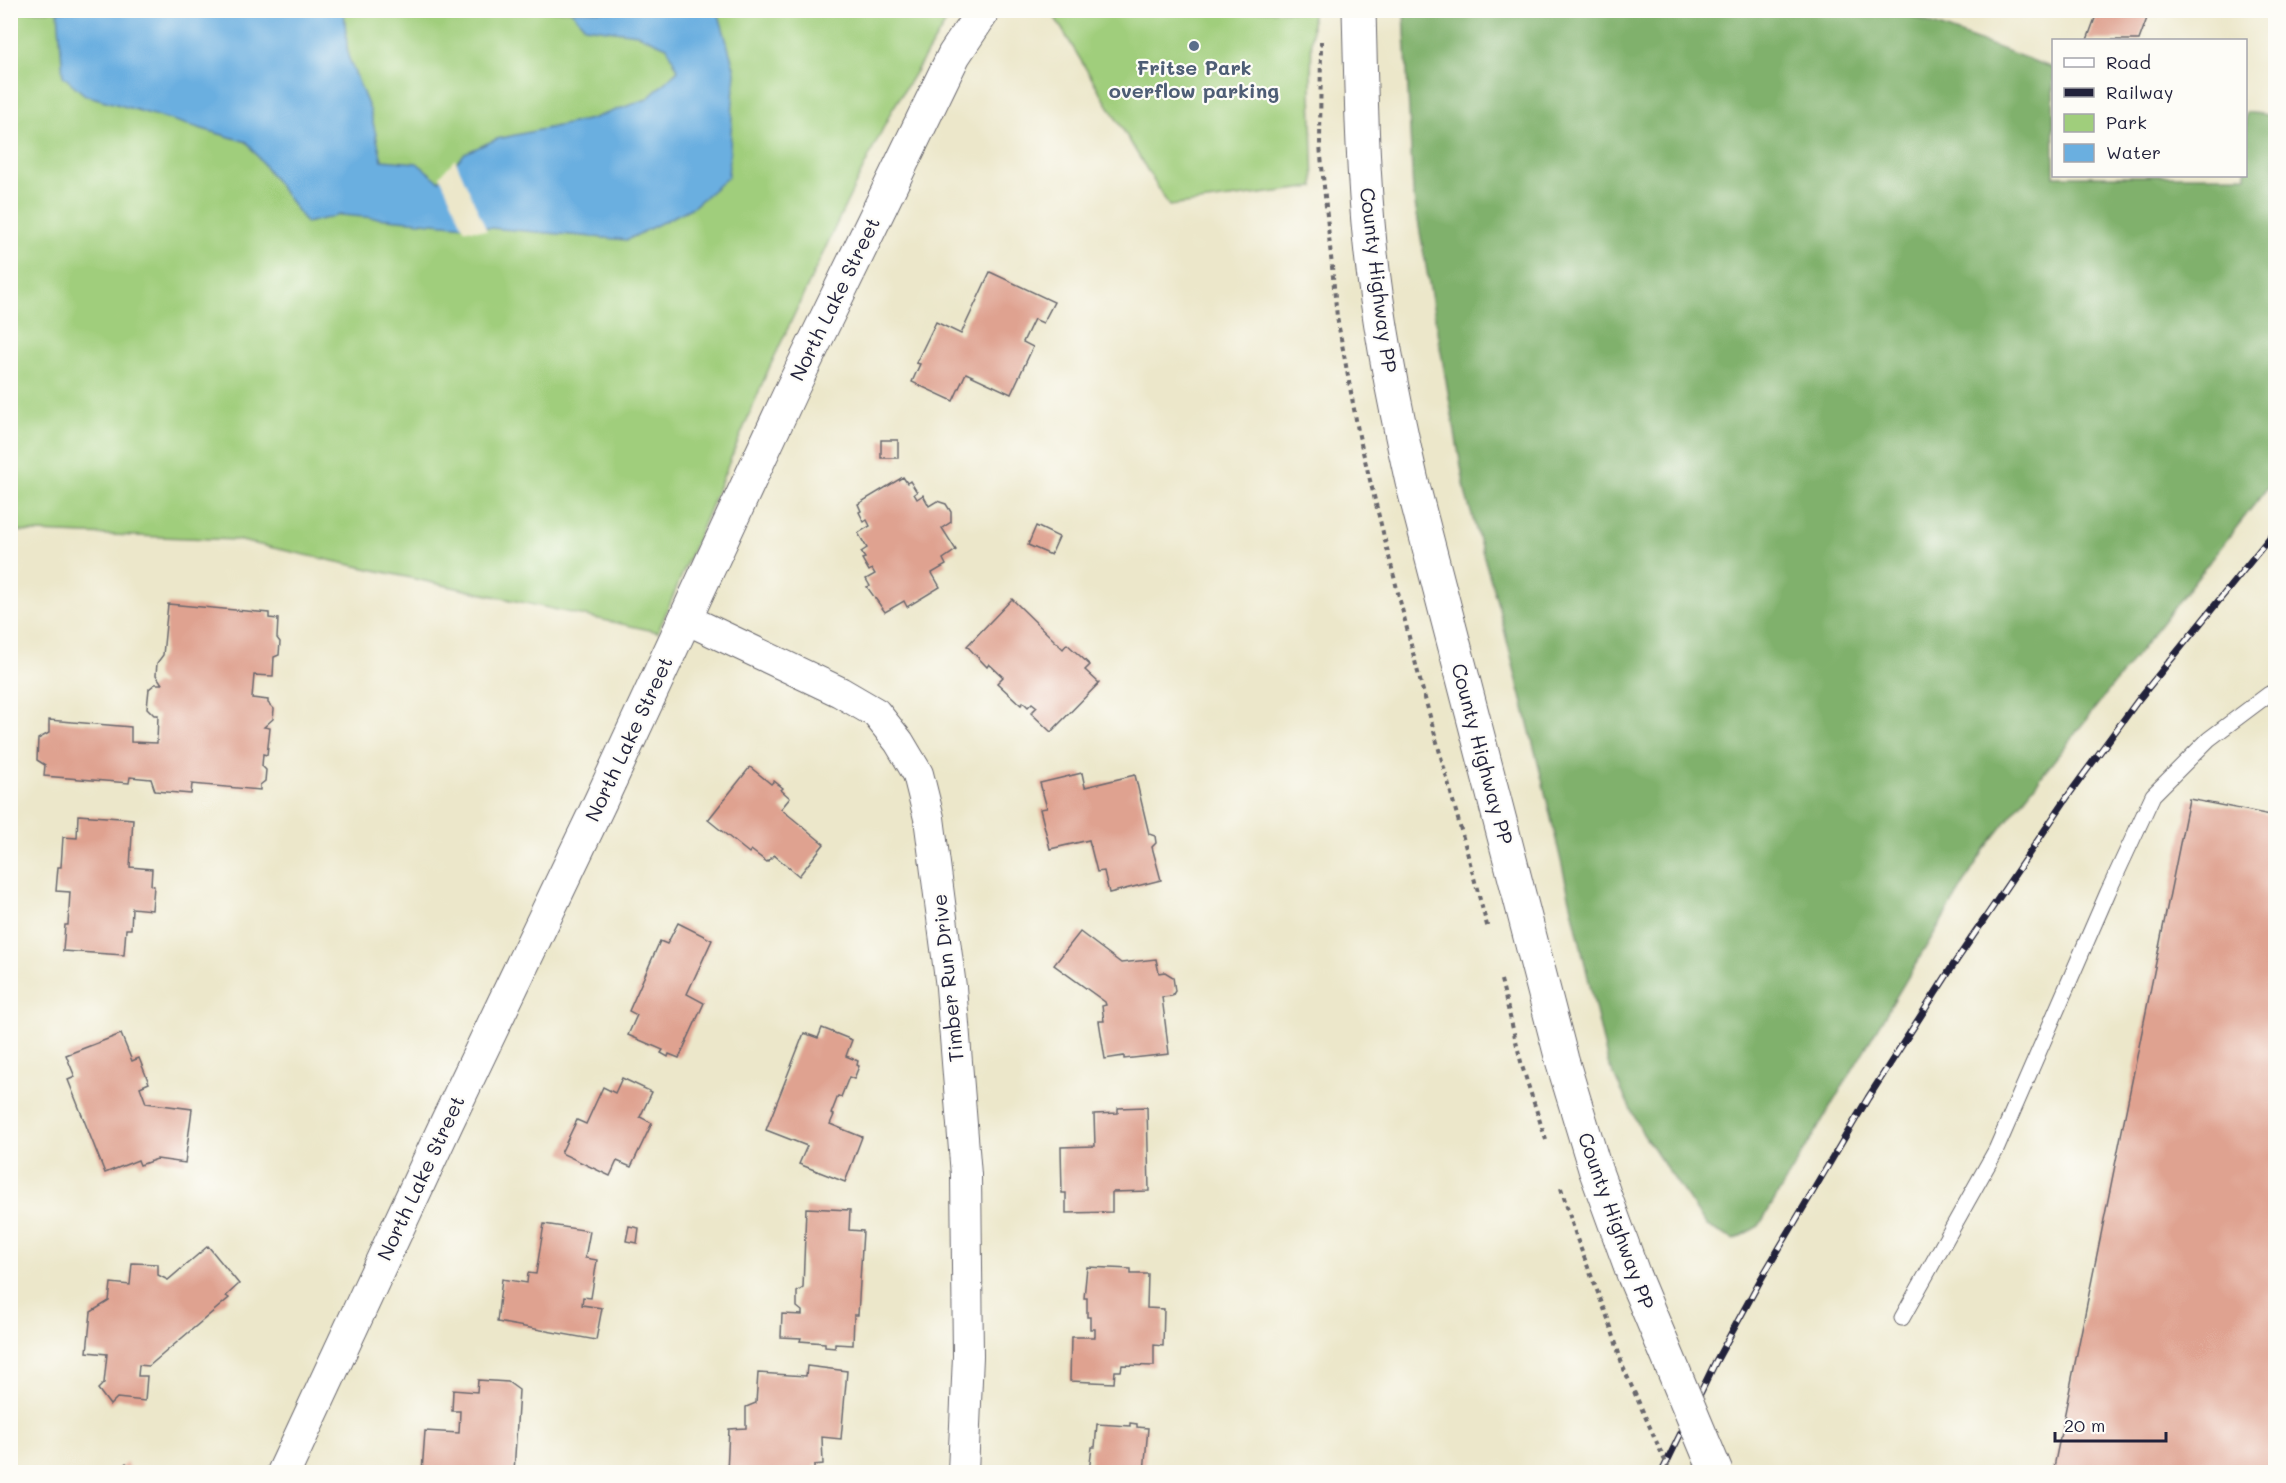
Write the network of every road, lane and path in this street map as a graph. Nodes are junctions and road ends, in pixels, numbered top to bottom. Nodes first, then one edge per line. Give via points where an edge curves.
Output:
1 (984, 10) edge
2 (1359, 10) edge
3 (684, 618) junction
4 (2273, 691) edge
5 (1902, 1318) dead end
6 (1610, 1324) dead end
7 (284, 1473) edge
8 (963, 1473) edge
9 (1670, 1473) edge
10 (1716, 1473) edge

1 - 3 street, North Lake Street via 954,55
2 - 10 street, County Highway PP, bridge via 1370,244 1381,325 1414,493 1562,1060 1595,1168 1634,1276
3 - 7 street, North Lake Street
3 - 8 street, Timber Run Drive via 876,713 918,774 929,818 951,987 966,1175 968,1356
4 - 5 lane via 2210,739 2152,795 1996,1150
6 - 9 path, bridge via 1623,1367

